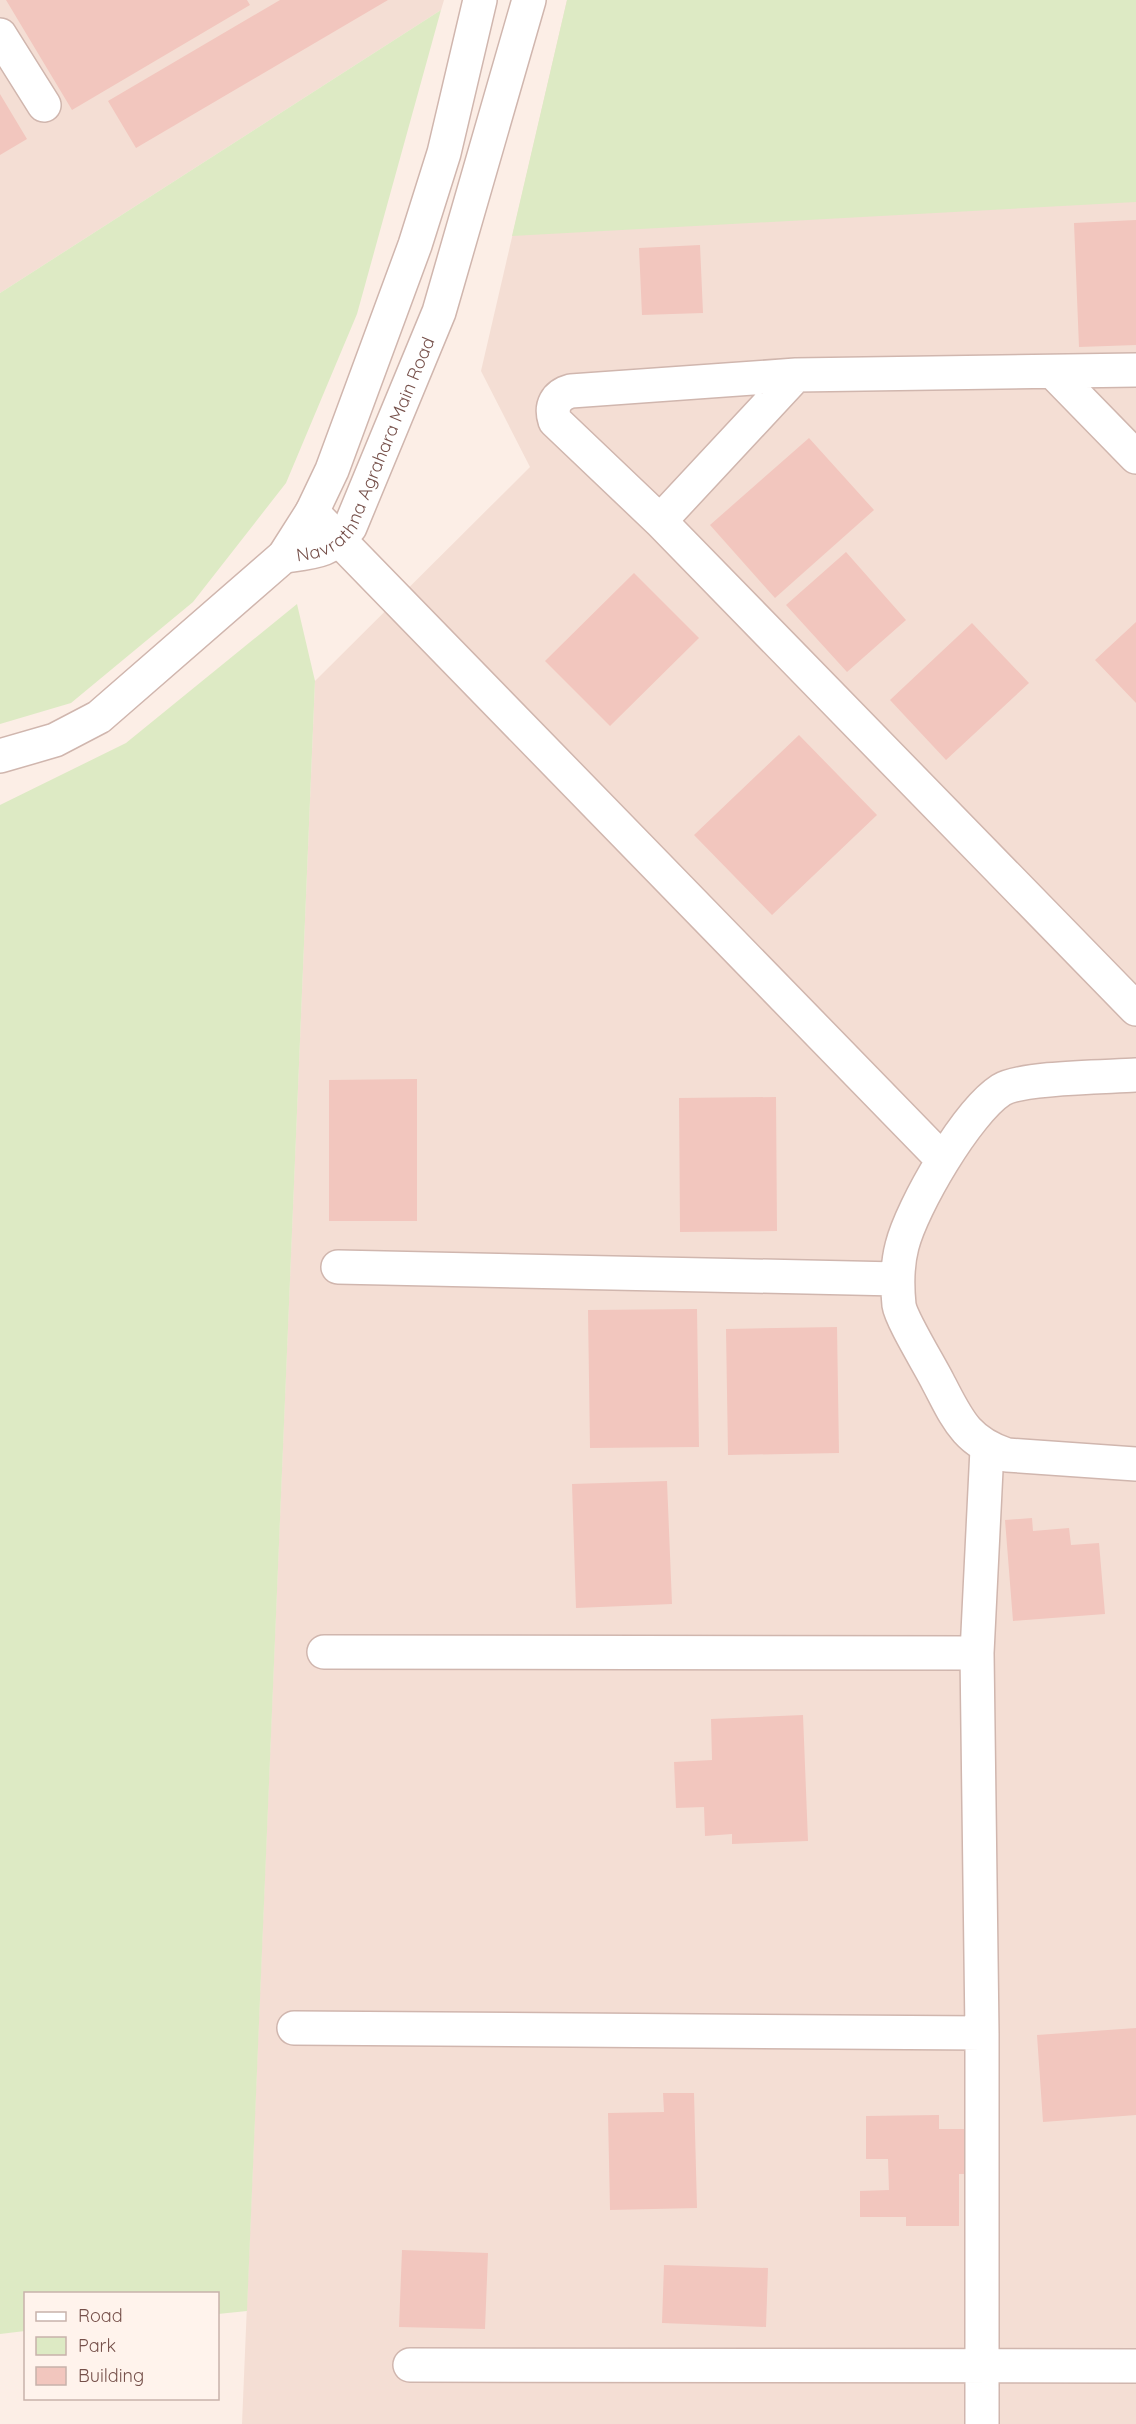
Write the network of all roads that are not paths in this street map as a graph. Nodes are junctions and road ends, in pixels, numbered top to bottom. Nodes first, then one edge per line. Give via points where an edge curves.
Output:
1 (480, 0) edge
2 (529, 0) edge
3 (0, 35) edge
4 (44, 105) dead end
5 (1136, 370) edge
6 (1053, 372) junction
7 (796, 375) junction
8 (1136, 457) edge
9 (312, 512) junction
10 (660, 521) junction
11 (338, 542) junction
12 (284, 556) junction
13 (0, 756) edge
14 (1136, 1009) edge
15 (1136, 1075) edge
16 (943, 1160) junction
17 (338, 1267) dead end
18 (897, 1279) junction
19 (987, 1449) junction
20 (1136, 1464) edge
21 (324, 1652) dead end
22 (976, 1653) junction
23 (294, 2028) dead end
24 (982, 2033) junction
25 (410, 2365) dead end
26 (982, 2365) junction
27 (1136, 2366) edge
28 (982, 2424) edge

1 - 9 street, Navrathna Agrahara Main Road via 444,153 415,245 332,471
2 - 11 street, Navrathna Agrahara Main Road via 439,312 350,527
3 - 4 street
5 - 6 street
6 - 7 street
6 - 8 street
7 - 10 street
7 - 10 street via 571,391 558,397 552,413 555,420
9 - 11 street
9 - 12 street, Navrathna Agrahara Main Road
10 - 14 street
11 - 12 street, Navrathna Agrahara Main Road via 315,552
11 - 16 street
12 - 13 street via 99,717 55,740
15 - 16 street via 1025,1083 1002,1089 984,1104
16 - 18 street via 915,1212 902,1246
17 - 18 street
18 - 19 street via 900,1308 959,1422
19 - 20 street via 1007,1455
19 - 22 street
21 - 22 street
22 - 24 street
23 - 24 street
24 - 26 street
25 - 26 street
26 - 27 street
26 - 28 street

